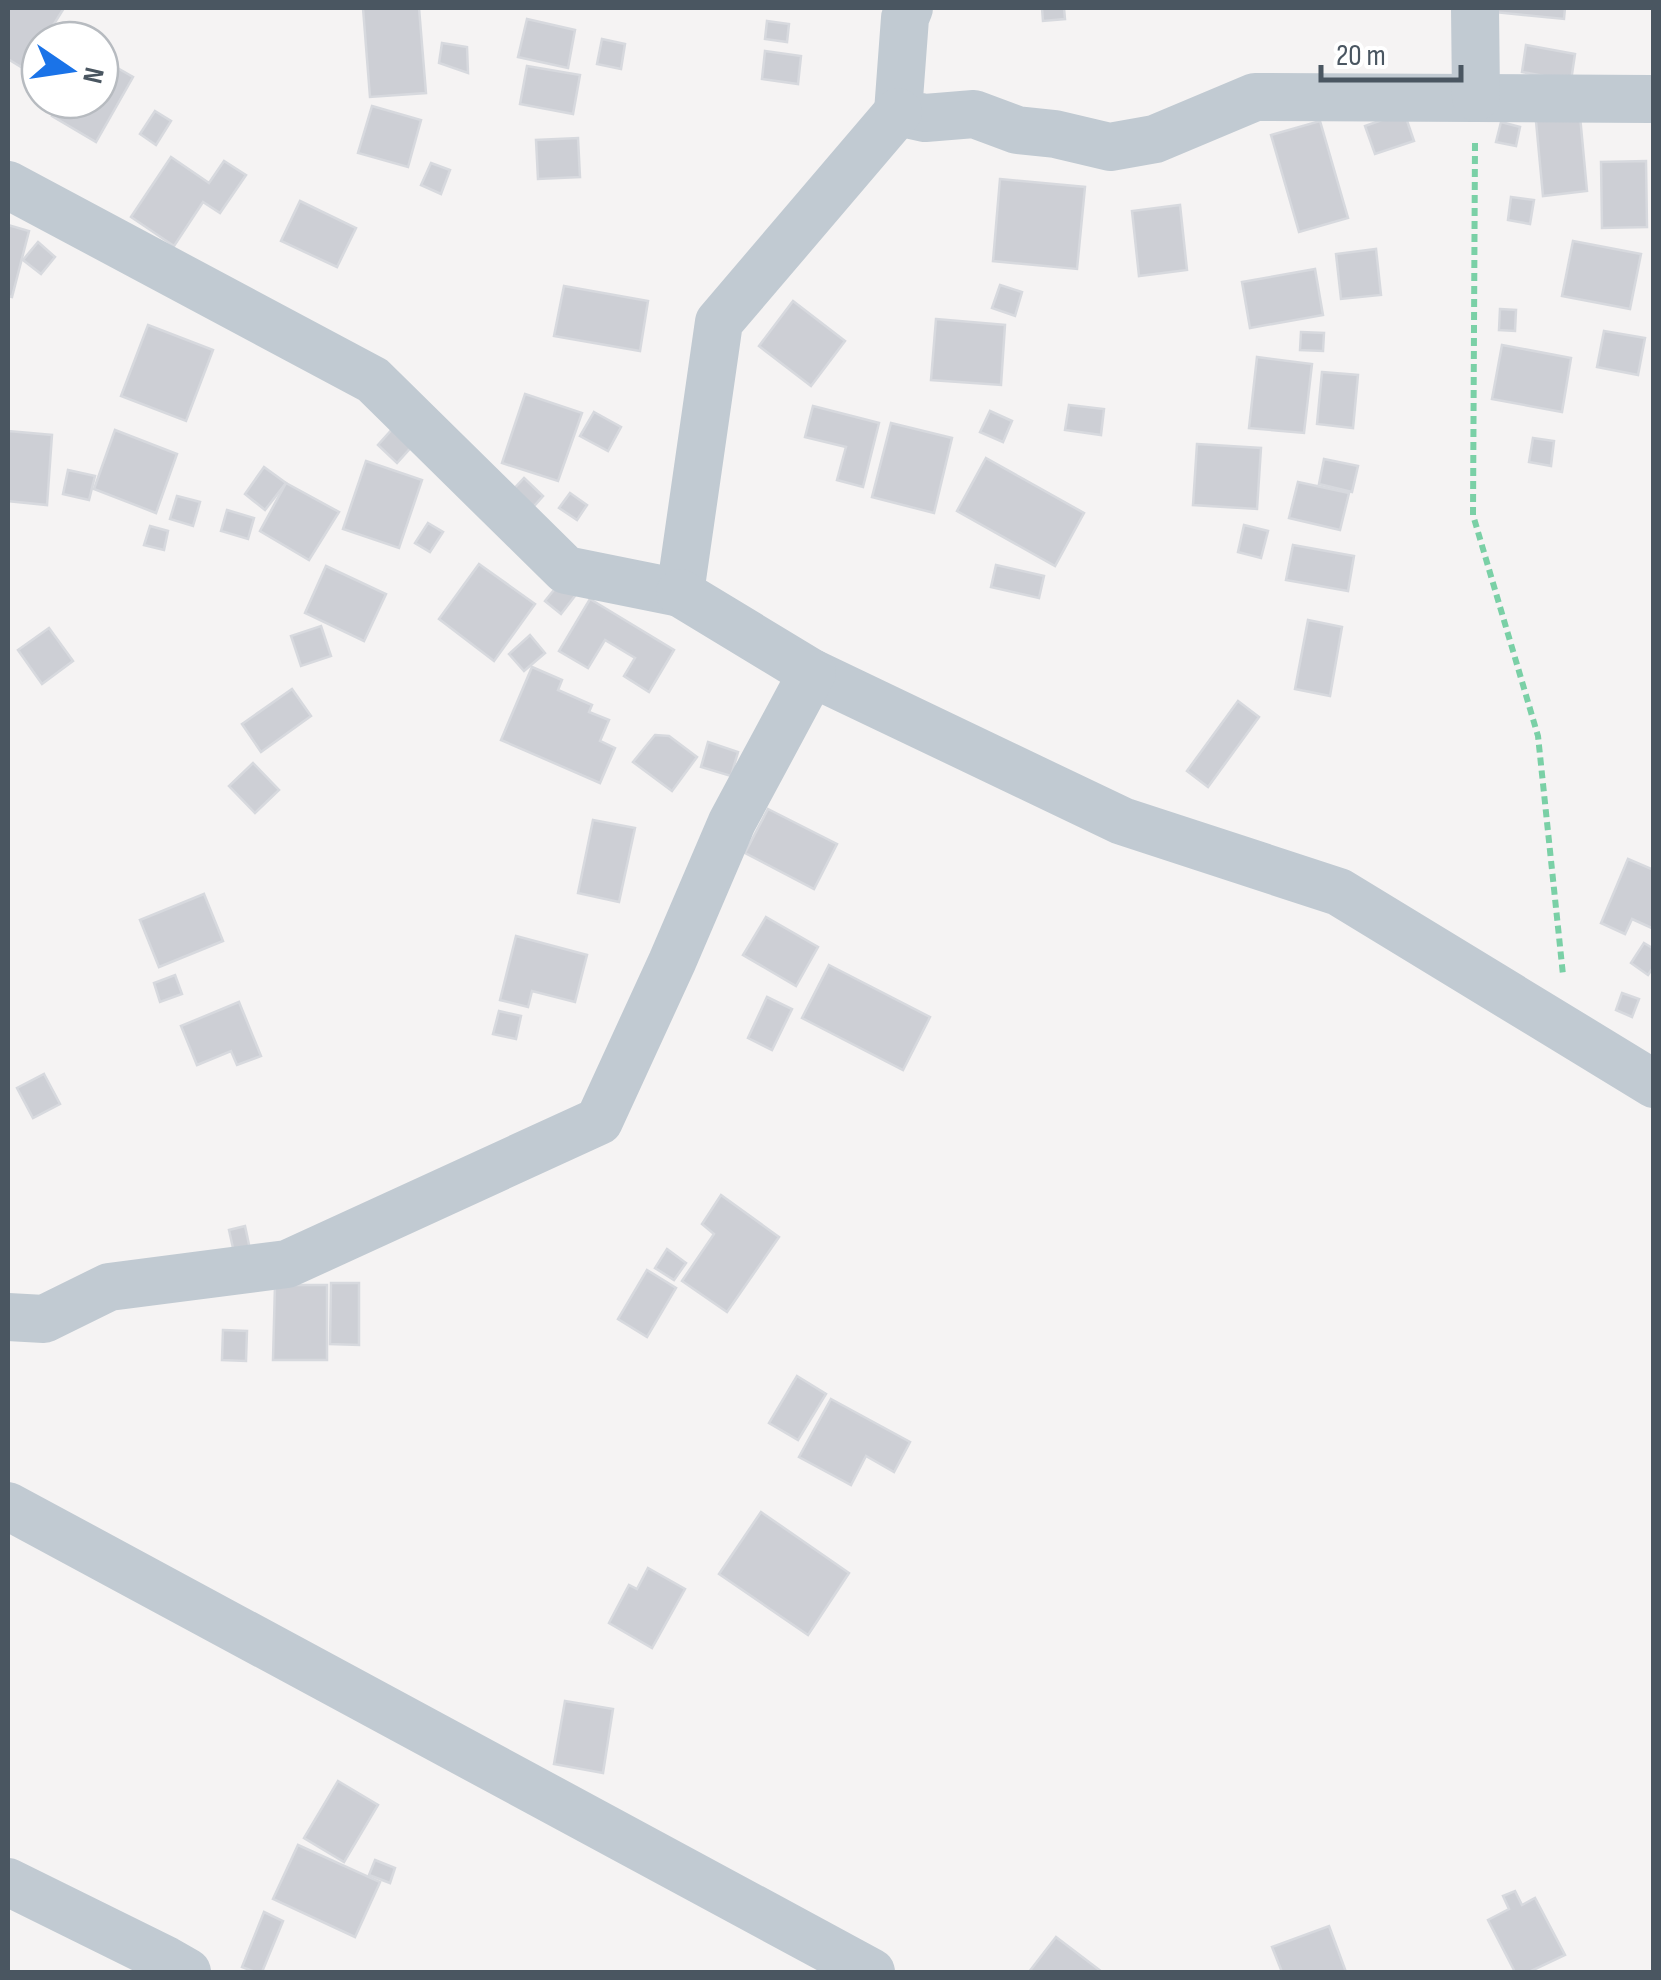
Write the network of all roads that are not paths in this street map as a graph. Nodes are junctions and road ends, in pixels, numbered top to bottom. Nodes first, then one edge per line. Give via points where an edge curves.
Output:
1 (909, 8) edge
2 (1475, 8) edge
3 (1476, 97) junction
4 (1650, 99) dead end
5 (898, 112) junction
6 (8, 185) edge
7 (680, 592) junction
8 (812, 673) junction
9 (1654, 1084) edge
10 (8, 1318) edge
11 (8, 1506) edge
12 (8, 1882) edge
13 (187, 1972) edge
14 (870, 1972) edge

1 - 5 street
2 - 3 street
3 - 4 street
3 - 5 street via 1255,97 1156,139 1110,147 1016,130 974,114 925,118
5 - 7 street via 719,322
6 - 7 street via 372,380 566,570
7 - 8 street
8 - 9 street via 1122,820 1340,892
8 - 10 street via 732,822 600,1120 287,1264 110,1287 44,1320
11 - 14 street
12 - 13 street

